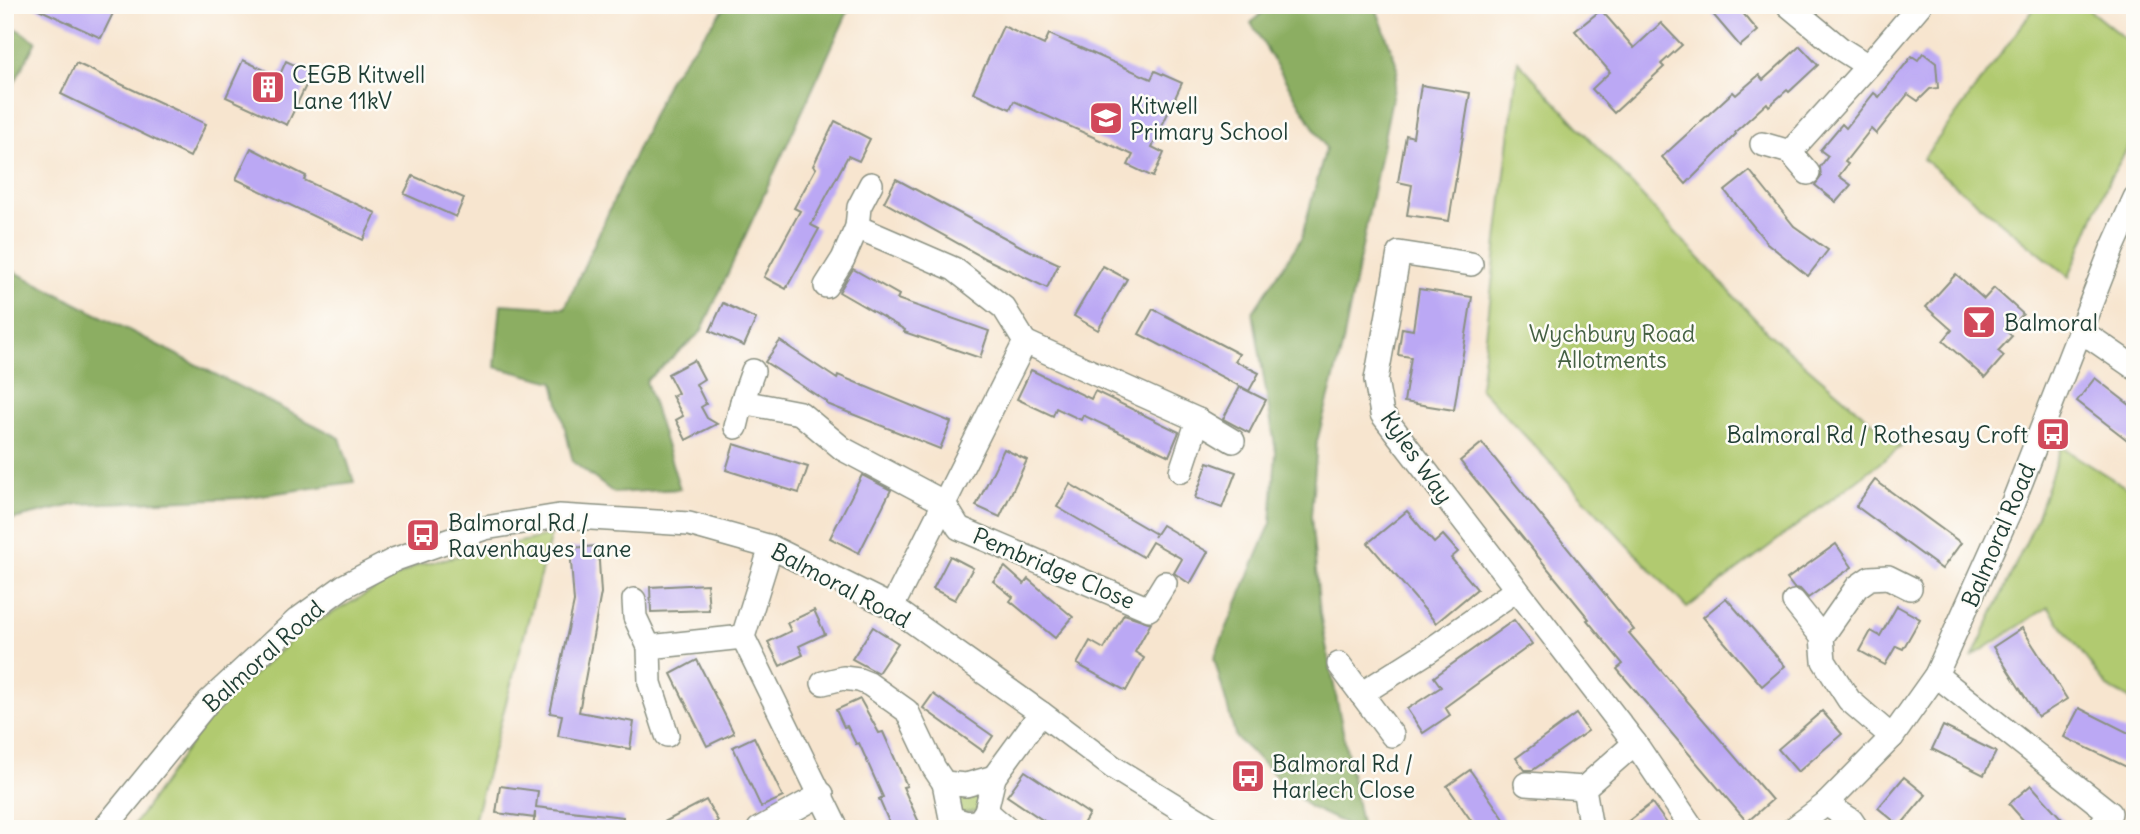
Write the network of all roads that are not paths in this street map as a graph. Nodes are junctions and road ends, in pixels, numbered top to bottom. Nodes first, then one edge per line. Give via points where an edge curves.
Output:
1 (1788, 5) edge
2 (1920, 5) edge
3 (1868, 66) junction
4 (1762, 144) dead end
5 (1790, 152) junction
6 (1808, 173) dead end
7 (871, 184) dead end
8 (2135, 198) edge
9 (857, 227) junction
10 (1471, 264) dead end
11 (826, 286) dead end
12 (2080, 334) junction
13 (1025, 342) junction
14 (2135, 368) edge
15 (753, 371) dead end
16 (742, 402) junction
17 (1198, 420) junction
18 (736, 427) dead end
19 (1233, 441) dead end
20 (1181, 471) dead end
21 (943, 502) junction
22 (771, 547) junction
23 (1165, 583) dead end
24 (1910, 588) dead end
25 (1516, 590) junction
26 (634, 600) dead end
27 (1794, 602) dead end
28 (892, 607) junction
29 (743, 637) junction
30 (1822, 637) junction
31 (649, 647) junction
32 (1339, 664) dead end
33 (1936, 676) junction
34 (823, 683) dead end
35 (1361, 694) junction
36 (1041, 713) junction
37 (667, 735) dead end
38 (1392, 735) dead end
39 (1892, 737) junction
40 (1635, 743) junction
41 (994, 777) junction
42 (943, 783) junction
43 (1526, 784) dead end
44 (1584, 788) junction
45 (822, 794) junction
46 (1826, 804) junction
47 (986, 811) junction
48 (104, 829) edge
49 (759, 829) edge
50 (837, 829) edge
51 (1007, 829) edge
52 (1213, 829) edge
53 (1591, 829) edge
54 (1693, 829) edge
55 (1793, 829) edge
56 (1857, 829) edge
57 (2098, 829) edge

1 - 3 street
2 - 3 street
3 - 5 street
4 - 5 street
5 - 6 street
7 - 9 street via 859,207
8 - 12 street, Balmoral Road
9 - 11 street
9 - 13 street via 954,269 1004,308
10 - 25 street, Kyles Way via 1399,253 1376,380 1382,414
12 - 14 street
12 - 33 street, Balmoral Road via 2010,510
13 - 17 street
13 - 21 street
15 - 16 street
16 - 18 street
16 - 21 street, Pembridge Close via 800,413 843,449
17 - 19 street
17 - 20 street
21 - 23 street, Pembridge Close via 959,528 1149,609
21 - 28 street
22 - 28 street, Balmoral Road
22 - 29 street
22 - 48 street, Balmoral Road via 688,524 559,516 485,528 396,559 344,586 297,620 208,702
24 - 30 street via 1888,577 1870,578 1857,587
25 - 35 street
25 - 40 street, Kyles Way
26 - 31 street via 635,618
27 - 30 street
28 - 36 street, Balmoral Road
29 - 31 street
29 - 45 street
30 - 39 street via 1824,661 1849,700
31 - 37 street via 650,683
32 - 35 street
33 - 39 street, Balmoral Road
33 - 57 street via 2110,813
34 - 42 street via 859,680 907,711
35 - 38 street
36 - 41 street
36 - 52 street, Balmoral Road via 1114,768
39 - 46 street, Balmoral Road
40 - 44 street
40 - 54 street, Kyles Way
41 - 42 street via 966,785
41 - 47 street
42 - 47 street via 951,818 978,821
43 - 44 street
44 - 53 street
45 - 49 street
45 - 50 street
46 - 55 street, Balmoral Road
46 - 56 street
47 - 51 street

